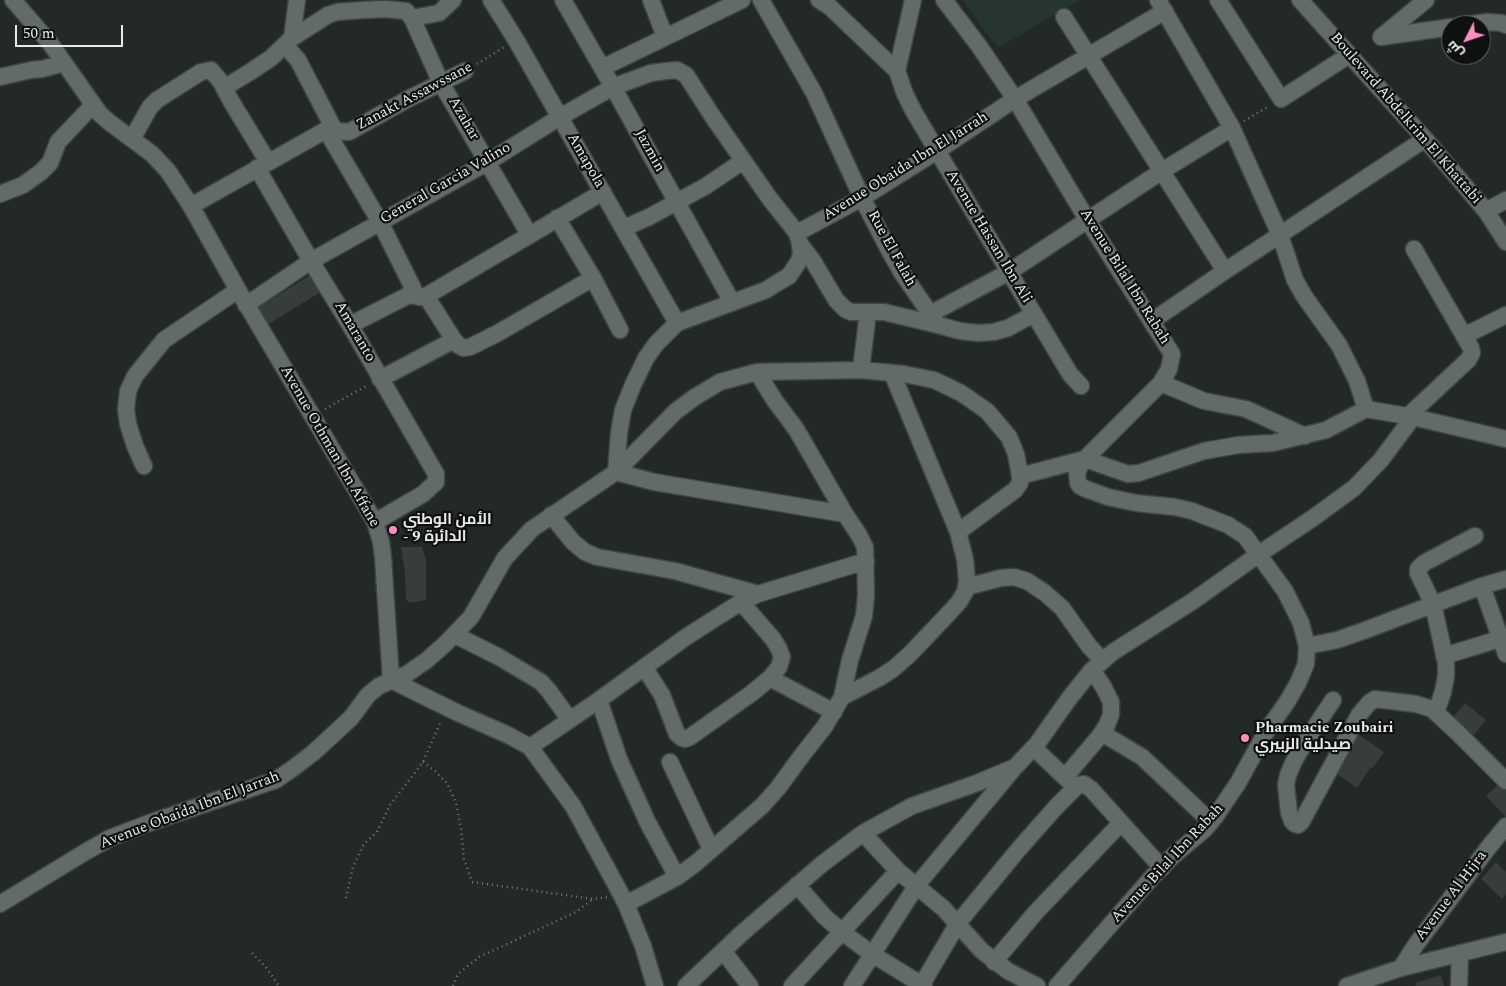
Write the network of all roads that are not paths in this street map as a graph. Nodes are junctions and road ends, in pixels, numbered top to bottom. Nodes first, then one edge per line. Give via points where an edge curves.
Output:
1 (14, 0) edge
2 (297, 0) edge
3 (453, 0) edge
4 (491, 0) edge
5 (563, 0) edge
6 (651, 0) edge
7 (742, 0) edge
8 (761, 0) edge
9 (819, 0) edge
10 (913, 0) edge
11 (944, 0) edge
12 (1218, 0) edge
13 (1300, 0) edge
14 (1426, 0) edge
15 (1162, 5) edge
16 (1064, 16) dead end
17 (412, 18) junction
18 (1491, 22) edge
19 (1506, 24) edge
20 (1441, 28) edge
21 (665, 37) junction
22 (289, 41) junction
23 (1348, 55) junction
24 (1088, 56) junction
25 (64, 63) junction
26 (602, 68) junction
27 (465, 71) road end
28 (897, 71) junction
29 (0, 77) edge
30 (441, 82) junction
31 (613, 87) junction
32 (224, 88) junction
33 (1015, 99) junction
34 (93, 105) junction
35 (560, 117) junction
36 (1232, 128) junction
37 (330, 130) junction
38 (132, 138) junction
39 (1425, 140) junction
40 (937, 151) junction
41 (743, 161) junction
42 (488, 162) junction
43 (263, 165) junction
44 (1162, 171) junction
45 (603, 192) junction
46 (0, 194) edge
47 (862, 198) junction
48 (1506, 200) edge
49 (677, 201) junction
50 (191, 206) junction
51 (1486, 211) junction
52 (557, 218) junction
53 (1088, 221) junction
54 (380, 222) junction
55 (624, 228) junction
56 (529, 234) junction
57 (1280, 235) junction
58 (798, 238) junction
59 (1506, 242) edge
60 (1414, 249) dead end
61 (311, 261) junction
62 (1225, 271) junction
63 (1009, 272) junction
64 (593, 278) junction
65 (238, 290) junction
66 (417, 295) junction
67 (732, 302) junction
68 (246, 305) junction
69 (868, 312) junction
70 (1034, 314) junction
71 (1506, 315) edge
72 (934, 319) junction
73 (1152, 321) junction
74 (677, 324) junction
75 (350, 325) junction
76 (620, 330) dead end
77 (1464, 336) junction
78 (454, 340) junction
79 (861, 370) junction
80 (757, 372) junction
81 (892, 373) junction
82 (380, 379) junction
83 (1161, 383) junction
84 (1081, 386) dead end
85 (1366, 409) junction
86 (1411, 417) junction
87 (1305, 436) junction
88 (1506, 439) edge
89 (1085, 459) junction
90 (144, 466) dead end
91 (616, 472) junction
92 (1020, 476) junction
93 (845, 514) junction
94 (551, 515) junction
95 (375, 522) junction
96 (958, 532) junction
97 (1475, 536) dead end
98 (1259, 554) junction
99 (866, 561) junction
100 (1506, 580) edge
101 (1482, 586) junction
102 (966, 587) junction
103 (758, 594) junction
104 (741, 602) junction
105 (1433, 604) junction
106 (455, 635) junction
107 (1503, 637) edge
108 (1307, 646) junction
109 (1506, 654) edge
110 (1444, 656) junction
111 (1097, 665) junction
112 (644, 667) junction
113 (770, 678) junction
114 (391, 680) junction
115 (842, 697) junction
116 (599, 700) junction
117 (1333, 700) dead end
118 (834, 712) junction
119 (1436, 712) junction
120 (570, 720) junction
121 (1102, 733) junction
122 (530, 747) junction
123 (1034, 748) junction
124 (670, 762) dead end
125 (1015, 767) junction
126 (1503, 771) edge
127 (1070, 782) junction
128 (1121, 822) junction
129 (1211, 822) junction
130 (1506, 826) edge
131 (863, 834) junction
132 (711, 850) junction
133 (1162, 868) junction
134 (898, 871) junction
135 (677, 877) junction
136 (797, 885) junction
137 (917, 885) junction
138 (623, 899) junction
139 (0, 904) edge
140 (958, 924) junction
141 (842, 932) junction
142 (1506, 942) edge
143 (723, 951) junction
144 (1460, 953) junction
145 (872, 954) junction
146 (994, 962) junction
147 (1393, 976) edge
148 (655, 986) edge
149 (686, 986) edge
150 (750, 986) edge
151 (792, 986) edge
152 (852, 986) edge
153 (923, 986) edge
154 (1038, 986) edge
155 (1057, 986) edge
156 (1348, 986) edge
157 (1459, 986) edge

1 - 25 street, Avenue Othman Ibn Affane
2 - 22 street
3 - 17 street via 439,13
4 - 35 street, Amapola
5 - 26 street, Jazmin
6 - 21 street
7 - 21 street
8 - 47 street, Rue El Falah via 814,93
9 - 28 street, Avenue Hassan Ibn Ali
10 - 28 street
11 - 33 street, Avenue Bilal Ibn Rabah
12 - 23 street via 1281,99
13 - 23 street, Boulevard Abdelkrim El Khattabi
14 - 20 street via 1381,37
15 - 24 street, Avenue Obaida Ibn El Jarrah
15 - 36 street
16 - 24 street
17 - 22 street via 399,9 337,12
17 - 30 street, Azahar
18 - 19 street
21 - 26 street
22 - 32 street via 271,58
22 - 37 street
23 - 39 street, Boulevard Abdelkrim El Khattabi
24 - 33 street, Avenue Obaida Ibn El Jarrah
24 - 44 street
25 - 29 street
25 - 34 street, Avenue Othman Ibn Affane
26 - 31 street, Jazmin
27 - 30 street, Zanakt Assawssane
28 - 40 street, Avenue Hassan Ibn Ali via 905,94
30 - 37 street, Zanakt Assawssane via 349,132
30 - 42 street, Azahar
31 - 35 street, General Garcia Valino
31 - 41 street, General Garcia Valino via 651,73 677,70 686,75
31 - 49 street, Jazmin
32 - 38 street, Amaranto via 211,70 201,72 150,107
32 - 43 street, Amaranto
33 - 40 street, Avenue Obaida Ibn El Jarrah
33 - 53 street, Avenue Bilal Ibn Rabah
34 - 38 street, Avenue Othman Ibn Affane via 109,122
34 - 46 street via 58,142 50,162 41,172 24,185
35 - 42 street, General Garcia Valino
35 - 45 street, Amapola
36 - 44 street
36 - 57 street
37 - 43 street, Zanakt Assawssane
37 - 54 street
38 - 50 street, Avenue Othman Ibn Affane via 168,171
39 - 51 street, Boulevard Abdelkrim El Khattabi
39 - 57 street
40 - 47 street, Avenue Obaida Ibn El Jarrah
40 - 63 street, Avenue Hassan Ibn Ali
41 - 49 street
41 - 58 street, General Garcia Valino
42 - 54 street, General Garcia Valino
42 - 56 street, Azahar
43 - 50 street, Zanakt Assawssane
43 - 61 street, Amaranto
44 - 53 street
44 - 62 street
45 - 52 street
45 - 55 street, Amapola
47 - 58 street, Avenue Obaida Ibn El Jarrah
47 - 72 street, Rue El Falah via 902,273
48 - 51 street
49 - 55 street
49 - 67 street, Jazmin
50 - 65 street, Avenue Othman Ibn Affane
51 - 59 street, Boulevard Abdelkrim El Khattabi
52 - 56 street
52 - 64 street
53 - 63 street
53 - 73 street, Avenue Bilal Ibn Rabah
54 - 61 street, General Garcia Valino
54 - 66 street
55 - 74 street, Amapola
56 - 66 street
57 - 62 street
57 - 85 street via 1295,280 1339,345 1357,381
58 - 67 street via 801,253 789,276 766,290
58 - 69 street, General Garcia Valino via 836,300 851,312
60 - 77 street
61 - 68 street, General Garcia Valino
61 - 75 street, Amaranto
62 - 73 street
63 - 70 street, Avenue Hassan Ibn Ali
63 - 72 street
64 - 76 street
64 - 78 street via 470,346 464,348
65 - 68 street, Avenue Othman Ibn Affane
65 - 90 street via 164,340 135,376 128,391 126,409 128,424
66 - 75 street
66 - 78 street
67 - 74 street
68 - 95 street, Avenue Othman Ibn Affane
69 - 72 street, General Garcia Valino
69 - 79 street
70 - 72 street via 994,332 960,331
70 - 84 street, Avenue Hassan Ibn Ali via 1070,374
71 - 77 street
73 - 83 street, Avenue Bilal Ibn Rabah via 1172,354 1169,369
74 - 91 street via 646,358 630,393 623,410
75 - 82 street, Amaranto
77 - 86 street via 1471,348 1471,356
78 - 82 street
79 - 80 street, Avenue Obaida Ibn El Jarrah
79 - 81 street, Avenue Obaida Ibn El Jarrah
80 - 91 street, Avenue Obaida Ibn El Jarrah via 720,382 695,397 676,411
80 - 93 street via 796,429
81 - 92 street, Avenue Obaida Ibn El Jarrah via 934,380 987,411 1009,437
81 - 96 street
82 - 95 street, Amaranto via 436,474 436,482 423,494
83 - 87 street via 1204,402 1246,409
83 - 89 street, Avenue Bilal Ibn Rabah
85 - 86 street
85 - 87 street via 1326,430
86 - 88 street
86 - 98 street via 1381,460 1354,488
87 - 89 street via 1204,451 1139,473 1128,474
89 - 92 street
89 - 98 street, Avenue Bilal Ibn Rabah via 1077,473 1080,486 1108,497 1192,511 1246,536
91 - 93 street via 654,482
91 - 94 street, Avenue Obaida Ibn El Jarrah
92 - 96 street via 1015,490
93 - 99 street via 865,547
94 - 103 street via 572,542 597,557 675,571
94 - 106 street, Avenue Obaida Ibn El Jarrah via 532,529 506,558 472,617
95 - 114 street, Avenue Othman Ibn Affane via 383,557
96 - 102 street via 965,558
97 - 105 street via 1419,567 1418,573
98 - 108 street, Avenue Bilal Ibn Rabah via 1285,591 1301,623
98 - 111 street
99 - 103 street
99 - 115 street via 864,616 845,676
100 - 101 street
101 - 105 street
101 - 107 street
102 - 111 street via 1001,578 1027,581 1062,608 1089,646
102 - 115 street via 959,602 910,654 879,678
103 - 104 street
104 - 112 street
104 - 113 street via 780,649 779,667
105 - 108 street via 1337,640
105 - 110 street
106 - 114 street, Avenue Obaida Ibn El Jarrah via 427,660 407,674
106 - 120 street via 541,682
107 - 109 street
107 - 110 street
108 - 129 street, Avenue Bilal Ibn Rabah via 1306,664 1298,683
110 - 119 street via 1446,676
111 - 121 street via 1111,702 1111,714
111 - 123 street
112 - 113 street via 662,695 677,734 685,739
112 - 116 street
113 - 118 street
114 - 122 street
114 - 139 street, Avenue Obaida Ibn El Jarrah via 368,695 351,718 313,753 276,780 110,838
115 - 118 street
116 - 120 street
116 - 135 street via 619,759
117 - 119 street via 1288,774 1289,813 1295,824 1302,821 1358,715 1369,703 1383,699 1416,704
118 - 132 street via 773,794
119 - 126 street
120 - 122 street
121 - 127 street
121 - 129 street via 1142,757
122 - 138 street via 573,806
123 - 125 street
123 - 127 street
124 - 132 street
125 - 131 street via 912,806
125 - 137 street
127 - 128 street via 1086,785
127 - 140 street
128 - 133 street
128 - 146 street
129 - 133 street, Avenue Bilal Ibn Rabah
130 - 147 street, Avenue Al Hijra
131 - 134 street
131 - 136 street via 838,850
132 - 135 street
133 - 155 street, Avenue Bilal Ibn Rabah
134 - 137 street
134 - 141 street
135 - 138 street
136 - 141 street
136 - 143 street
137 - 140 street
137 - 145 street
138 - 148 street via 643,946
140 - 146 street
140 - 153 street
141 - 145 street
141 - 151 street
142 - 144 street
143 - 149 street
143 - 150 street
144 - 147 street
144 - 157 street
145 - 152 street
145 - 153 street
146 - 154 street
147 - 156 street

